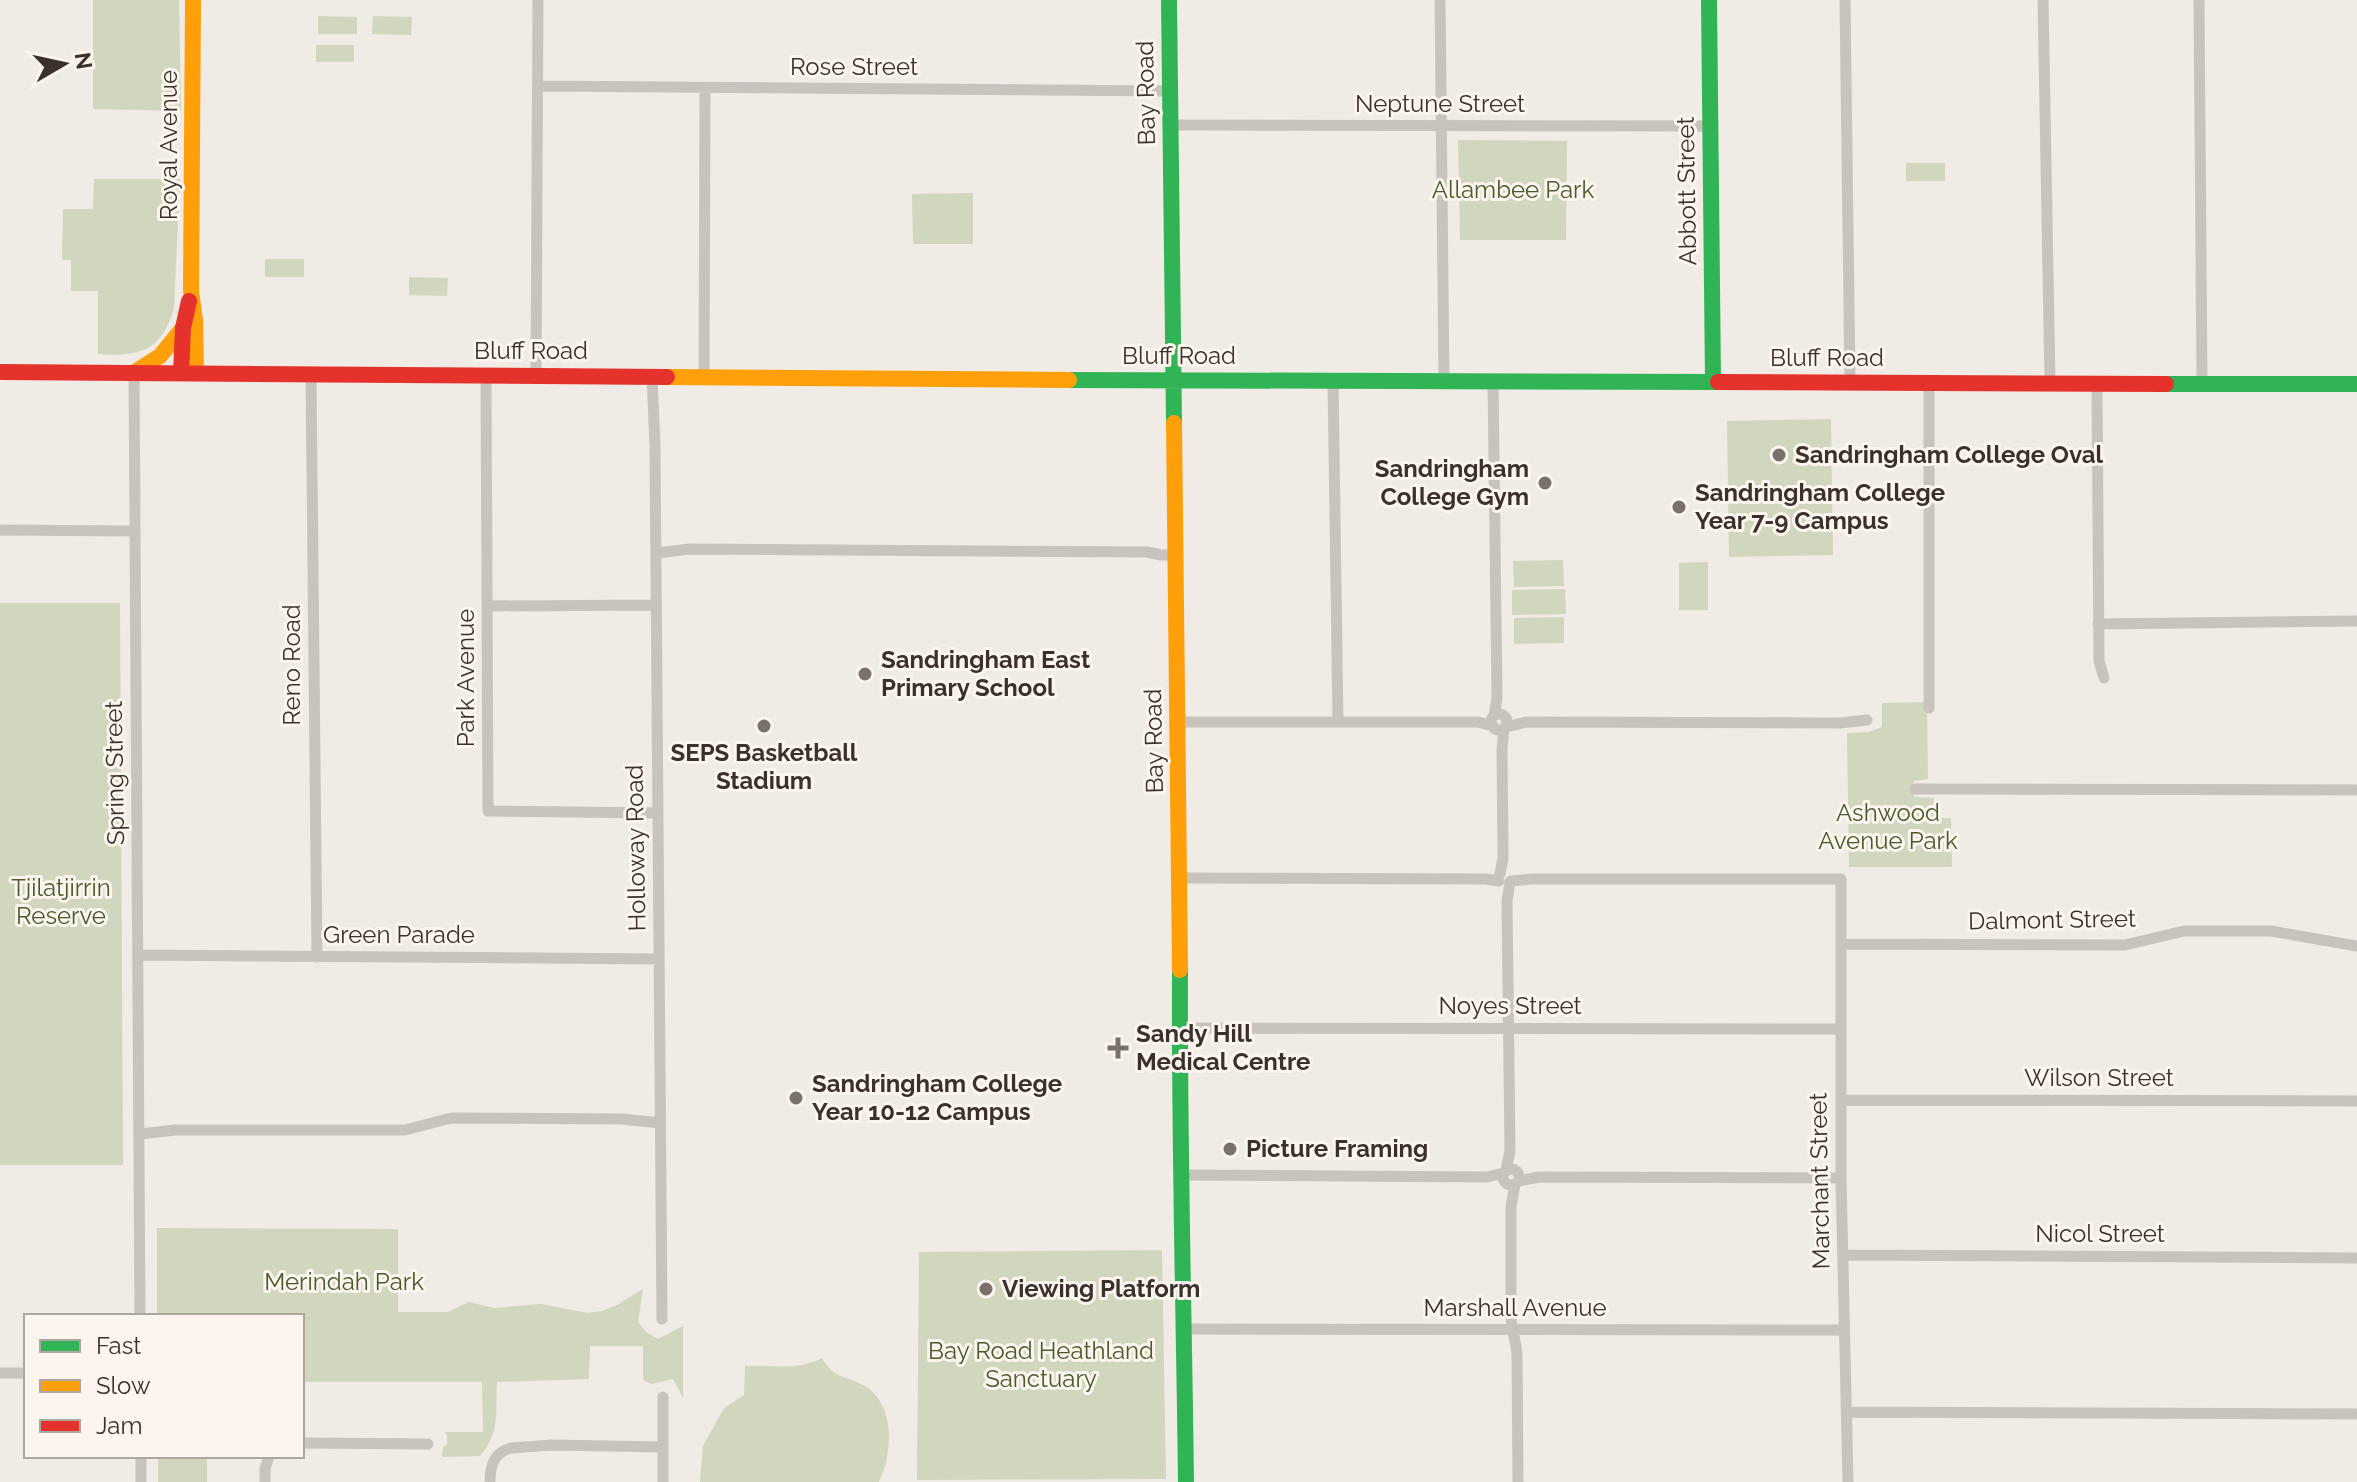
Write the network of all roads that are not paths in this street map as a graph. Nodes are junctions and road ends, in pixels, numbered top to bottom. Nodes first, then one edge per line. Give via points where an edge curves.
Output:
1 (193, 0) edge
2 (538, 0) edge
3 (1169, 0) edge
4 (1440, 0) edge
5 (1709, 0) edge
6 (1845, 0) edge
7 (2043, 0) edge
8 (2199, 0) edge
9 (538, 86) junction
10 (705, 88) junction
11 (1170, 91) junction
12 (1170, 125) junction
13 (1442, 126) junction
14 (1710, 126) junction
15 (191, 291) junction
16 (183, 328) junction
17 (0, 372) edge
18 (134, 373) junction
19 (189, 373) junction
20 (311, 374) junction
21 (486, 375) junction
22 (536, 375) junction
23 (652, 376) junction
24 (704, 377) junction
25 (1174, 381) junction
26 (1333, 381) junction
27 (1444, 381) junction
28 (1493, 381) junction
29 (1713, 381) junction
30 (1850, 382) junction
31 (1929, 382) junction
32 (2050, 382) junction
33 (2097, 383) junction
34 (2202, 383) junction
35 (2357, 384) edge
36 (0, 530) edge
37 (135, 531) junction
38 (656, 549) junction
39 (1176, 555) junction
40 (655, 605) junction
41 (488, 606) junction
42 (2357, 621) edge
43 (2098, 624) junction
44 (2104, 678) dead end
45 (1929, 708) dead end
46 (1867, 720) dead end
47 (1178, 722) junction
48 (1338, 722) junction
49 (1499, 722) junction
50 (1915, 789) dead end
51 (2357, 790) edge
52 (658, 813) junction
53 (1180, 878) junction
54 (1505, 878) junction
55 (1842, 944) junction
56 (2357, 946) edge
57 (139, 955) junction
58 (317, 957) junction
59 (659, 959) junction
60 (1178, 1028) junction
61 (1508, 1028) junction
62 (1841, 1029) junction
63 (1842, 1100) junction
64 (2357, 1101) edge
65 (660, 1119) junction
66 (140, 1130) junction
67 (1182, 1175) junction
68 (1511, 1177) junction
69 (1841, 1178) junction
70 (1843, 1255) junction
71 (2357, 1258) edge
72 (140, 1314) edge
73 (662, 1319) dead end
74 (1185, 1329) junction
75 (1514, 1330) junction
76 (1844, 1330) junction
77 (0, 1373) edge
78 (24, 1373) edge
79 (663, 1397) dead end
80 (1847, 1412) junction
81 (2357, 1414) edge
82 (304, 1443) edge
83 (428, 1444) dead end
84 (663, 1447) junction
85 (141, 1458) edge
86 (268, 1458) edge
87 (141, 1482) edge
88 (265, 1482) edge
89 (490, 1482) edge
90 (663, 1482) edge
91 (1186, 1482) edge
92 (1518, 1482) edge
93 (1848, 1482) edge

1 - 15 main road, Royal Avenue
2 - 9 street
3 - 11 main road, Bay Road
4 - 13 street
5 - 14 main road, Abbott Street
6 - 30 street
7 - 32 street
8 - 34 street
9 - 10 street, Rose Street
9 - 22 street
10 - 11 street, Rose Street
10 - 24 street
11 - 12 main road, Bay Road
12 - 13 street, Neptune Street
12 - 25 main road, Bay Road
13 - 14 street, Neptune Street
13 - 27 street
14 - 29 main road, Abbott Street
15 - 16 main road, Royal Avenue
15 - 19 main road, Royal Avenue via 195,320
16 - 18 main road via 160,356
16 - 19 main road, Royal Avenue
17 - 18 main road, Bluff Road
18 - 19 main road, Bluff Road
18 - 37 street, Spring Street
19 - 20 main road, Bluff Road
20 - 21 main road, Bluff Road
20 - 58 street, Reno Road
21 - 22 main road, Bluff Road
21 - 41 street, Park Avenue
22 - 23 main road, Bluff Road
23 - 24 main road, Bluff Road
23 - 38 street, Holloway Road
24 - 25 main road, Bluff Road
25 - 26 main road, Bluff Road
25 - 39 main road, Bay Road
26 - 27 main road, Bluff Road
26 - 48 street
27 - 28 main road, Bluff Road
28 - 29 main road, Bluff Road
28 - 49 street
29 - 30 main road, Bluff Road
30 - 31 main road, Bluff Road
31 - 32 main road, Bluff Road
31 - 45 street
32 - 33 main road, Bluff Road
33 - 34 main road, Bluff Road
33 - 43 street
34 - 35 main road, Bluff Road
36 - 37 street
37 - 57 street, Spring Street
38 - 39 street
38 - 40 street, Holloway Road
39 - 47 main road, Bay Road
40 - 41 street
40 - 52 street, Holloway Road
41 - 52 street, Park Avenue via 488,811
42 - 43 street
43 - 44 street
46 - 49 street
47 - 48 street
47 - 53 main road, Bay Road
48 - 49 street
49 - 54 street
50 - 51 street
52 - 59 street, Holloway Road
53 - 54 street
53 - 60 main road, Bay Road
54 - 55 street, Marchant Street via 1841,879
54 - 61 street
55 - 56 street, Dalmont Street via 2125,945 2184,931 2271,931
55 - 62 street, Marchant Street
57 - 58 street, Green Parade
57 - 66 street, Spring Street
58 - 59 street, Green Parade
59 - 65 street, Holloway Road
60 - 61 street, Noyes Street
60 - 67 main road, Bay Road
61 - 62 street, Noyes Street
61 - 68 street
62 - 63 street, Marchant Street
63 - 64 street, Wilson Street
63 - 69 street, Marchant Street
65 - 66 street via 451,1118 405,1130
65 - 73 street, Holloway Road
66 - 72 street, Spring Street
67 - 68 street
67 - 74 main road, Bay Road
68 - 69 street
68 - 75 street
69 - 70 street, Marchant Street
70 - 71 street, Nicol Street
70 - 76 street, Marchant Street
74 - 75 street, Marshall Avenue
74 - 91 main road, Bay Road
75 - 76 street, Marshall Avenue
75 - 92 street
76 - 80 street, Marchant Street
77 - 78 street
79 - 84 street
80 - 81 street
80 - 93 street, Marchant Street
82 - 83 street
84 - 89 street via 511,1448 495,1458
84 - 90 street
85 - 87 street
86 - 88 street

